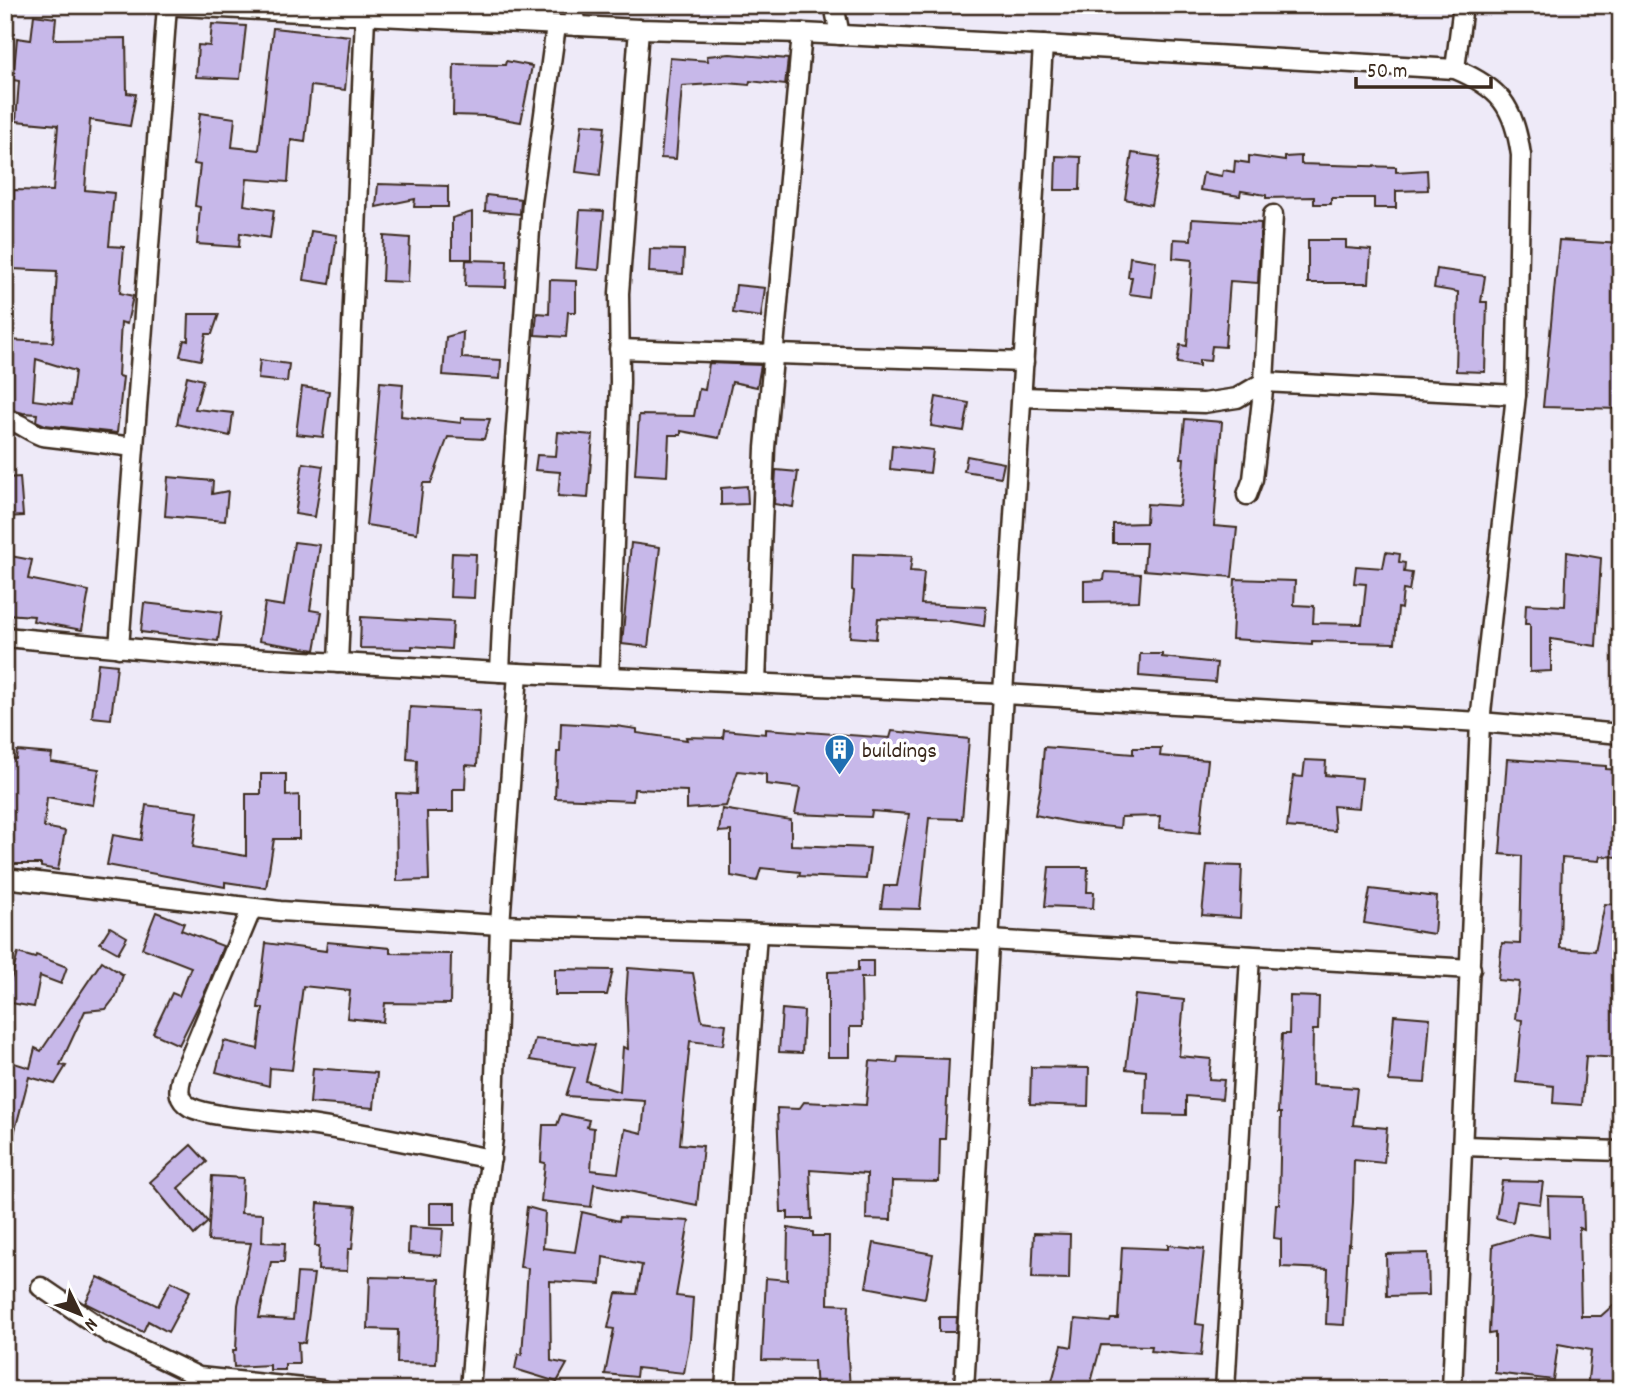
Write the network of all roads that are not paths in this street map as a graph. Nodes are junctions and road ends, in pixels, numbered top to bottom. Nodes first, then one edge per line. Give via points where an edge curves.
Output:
1 (161, 5) edge
2 (572, 5) edge
3 (834, 5) edge
4 (1463, 5) edge
5 (167, 6) edge
6 (309, 9) edge
7 (365, 16) junction
8 (556, 26) junction
9 (576, 26) junction
10 (639, 29) junction
11 (802, 33) junction
12 (839, 35) junction
13 (1043, 45) junction
14 (1455, 69) junction
15 (1273, 215) dead end
16 (618, 349) junction
17 (771, 354) junction
18 (1024, 362) junction
19 (1264, 382) junction
20 (1516, 395) junction
21 (1022, 397) junction
22 (5, 419) edge
23 (134, 447) junction
24 (1247, 495) dead end
25 (5, 637) edge
26 (119, 648) junction
27 (338, 663) junction
28 (509, 673) junction
29 (609, 677) junction
30 (756, 683) junction
31 (1003, 694) junction
32 (1480, 722) junction
33 (1621, 734) edge
34 (5, 878) edge
35 (252, 908) junction
36 (500, 925) junction
37 (757, 933) junction
38 (990, 940) junction
39 (1250, 956) junction
40 (1471, 969) junction
41 (1463, 1146) junction
42 (1621, 1151) edge
43 (491, 1159) junction
44 (41, 1287) dead end
45 (323, 1390) edge
46 (470, 1390) edge
47 (725, 1390) edge
48 (964, 1390) edge
49 (1225, 1390) edge
50 (1452, 1390) edge

1 - 5 street
2 - 9 street
3 - 12 street
4 - 14 street
5 - 6 street
5 - 23 street
6 - 7 street
7 - 8 street
7 - 27 street
8 - 9 street
8 - 28 street via 532,202 502,625
9 - 10 street
10 - 11 street
10 - 16 street
11 - 12 street
11 - 17 street
12 - 13 street
13 - 14 street
13 - 18 street
14 - 20 street via 1493,90 1511,112 1518,131
15 - 19 street
16 - 17 street
16 - 29 street
17 - 18 street
17 - 30 street
18 - 21 street
19 - 20 street
19 - 21 street via 1237,398 1205,403
19 - 24 street
20 - 32 street
21 - 31 street
22 - 23 street via 42,436
23 - 26 street
25 - 26 street
26 - 27 street
27 - 28 street
28 - 29 street
28 - 36 street
29 - 30 street
30 - 31 street
31 - 32 street
31 - 38 street
32 - 33 street
32 - 40 street
34 - 35 street
35 - 36 street
35 - 43 street via 181,1079 181,1099 208,1113 303,1124
36 - 37 street
36 - 43 street
37 - 38 street
37 - 47 street
38 - 39 street
38 - 48 street
39 - 40 street
39 - 49 street
40 - 41 street
41 - 42 street
41 - 50 street
43 - 46 street
44 - 45 street via 110,1334 199,1377

